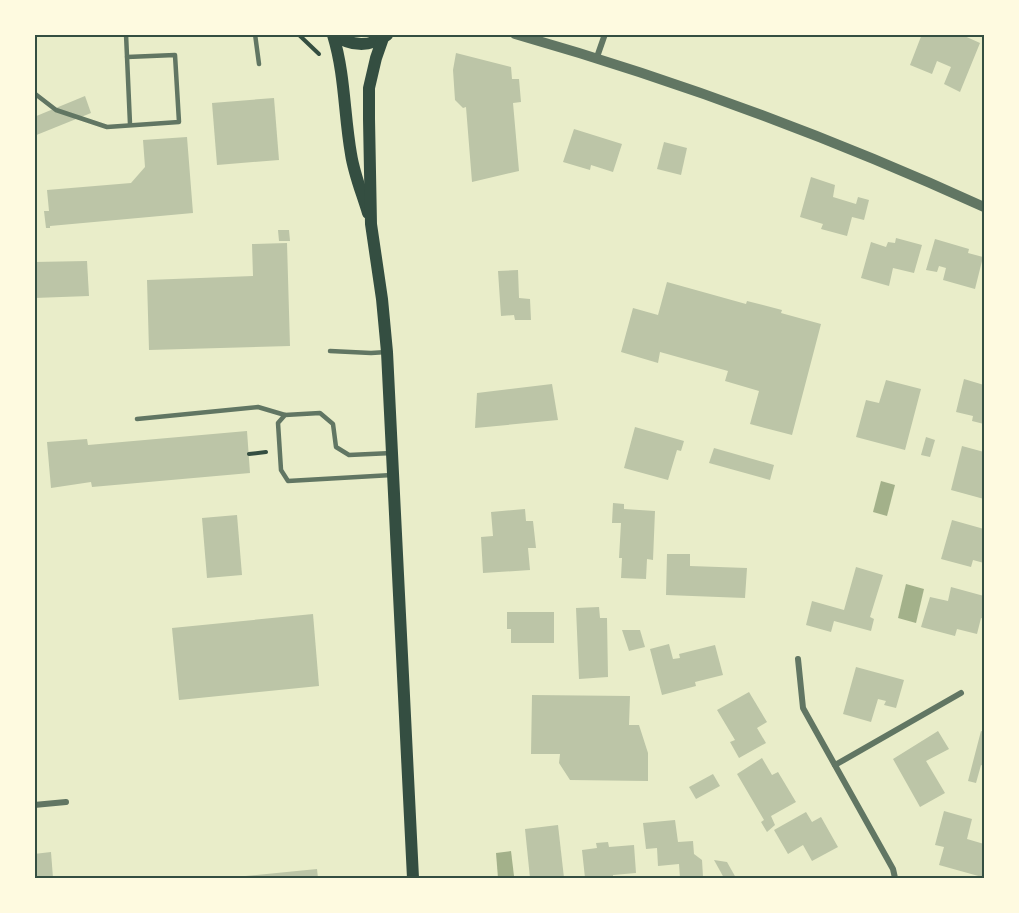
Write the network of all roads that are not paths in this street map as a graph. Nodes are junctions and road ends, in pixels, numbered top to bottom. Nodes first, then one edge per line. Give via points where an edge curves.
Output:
1 (126, 34) edge
2 (255, 34) edge
3 (515, 34) edge
4 (605, 34) edge
5 (333, 35) edge
6 (385, 36) edge
7 (127, 57) junction
8 (597, 57) junction
9 (259, 64) dead end
10 (34, 93) edge
11 (130, 124) junction
12 (984, 207) edge
13 (371, 224) junction
14 (330, 351) dead end
15 (387, 352) junction
16 (285, 415) junction
17 (137, 419) dead end
18 (392, 453) junction
19 (393, 474) junction
20 (798, 658) dead end
21 (961, 693) dead end
22 (835, 765) junction
23 (66, 802) dead end
24 (34, 805) edge
25 (413, 879) edge
26 (895, 879) edge

1 - 7 lane
2 - 9 lane
3 - 8 street
4 - 8 street
5 - 6 main road via 357,45 371,44
5 - 13 main road via 340,57 351,154
6 - 13 main road via 369,88
7 - 11 lane
7 - 11 lane via 175,55 179,122
8 - 12 street via 843,146
10 - 11 lane via 56,110 87,121 107,127
13 - 15 main road
14 - 15 lane
15 - 18 main road
16 - 17 lane via 258,408
16 - 18 lane via 320,412 333,423 336,447 349,455
16 - 19 lane via 278,423 281,470 288,481
18 - 19 main road
19 - 25 main road
20 - 22 street via 802,708
21 - 22 street
22 - 26 street
23 - 24 street

